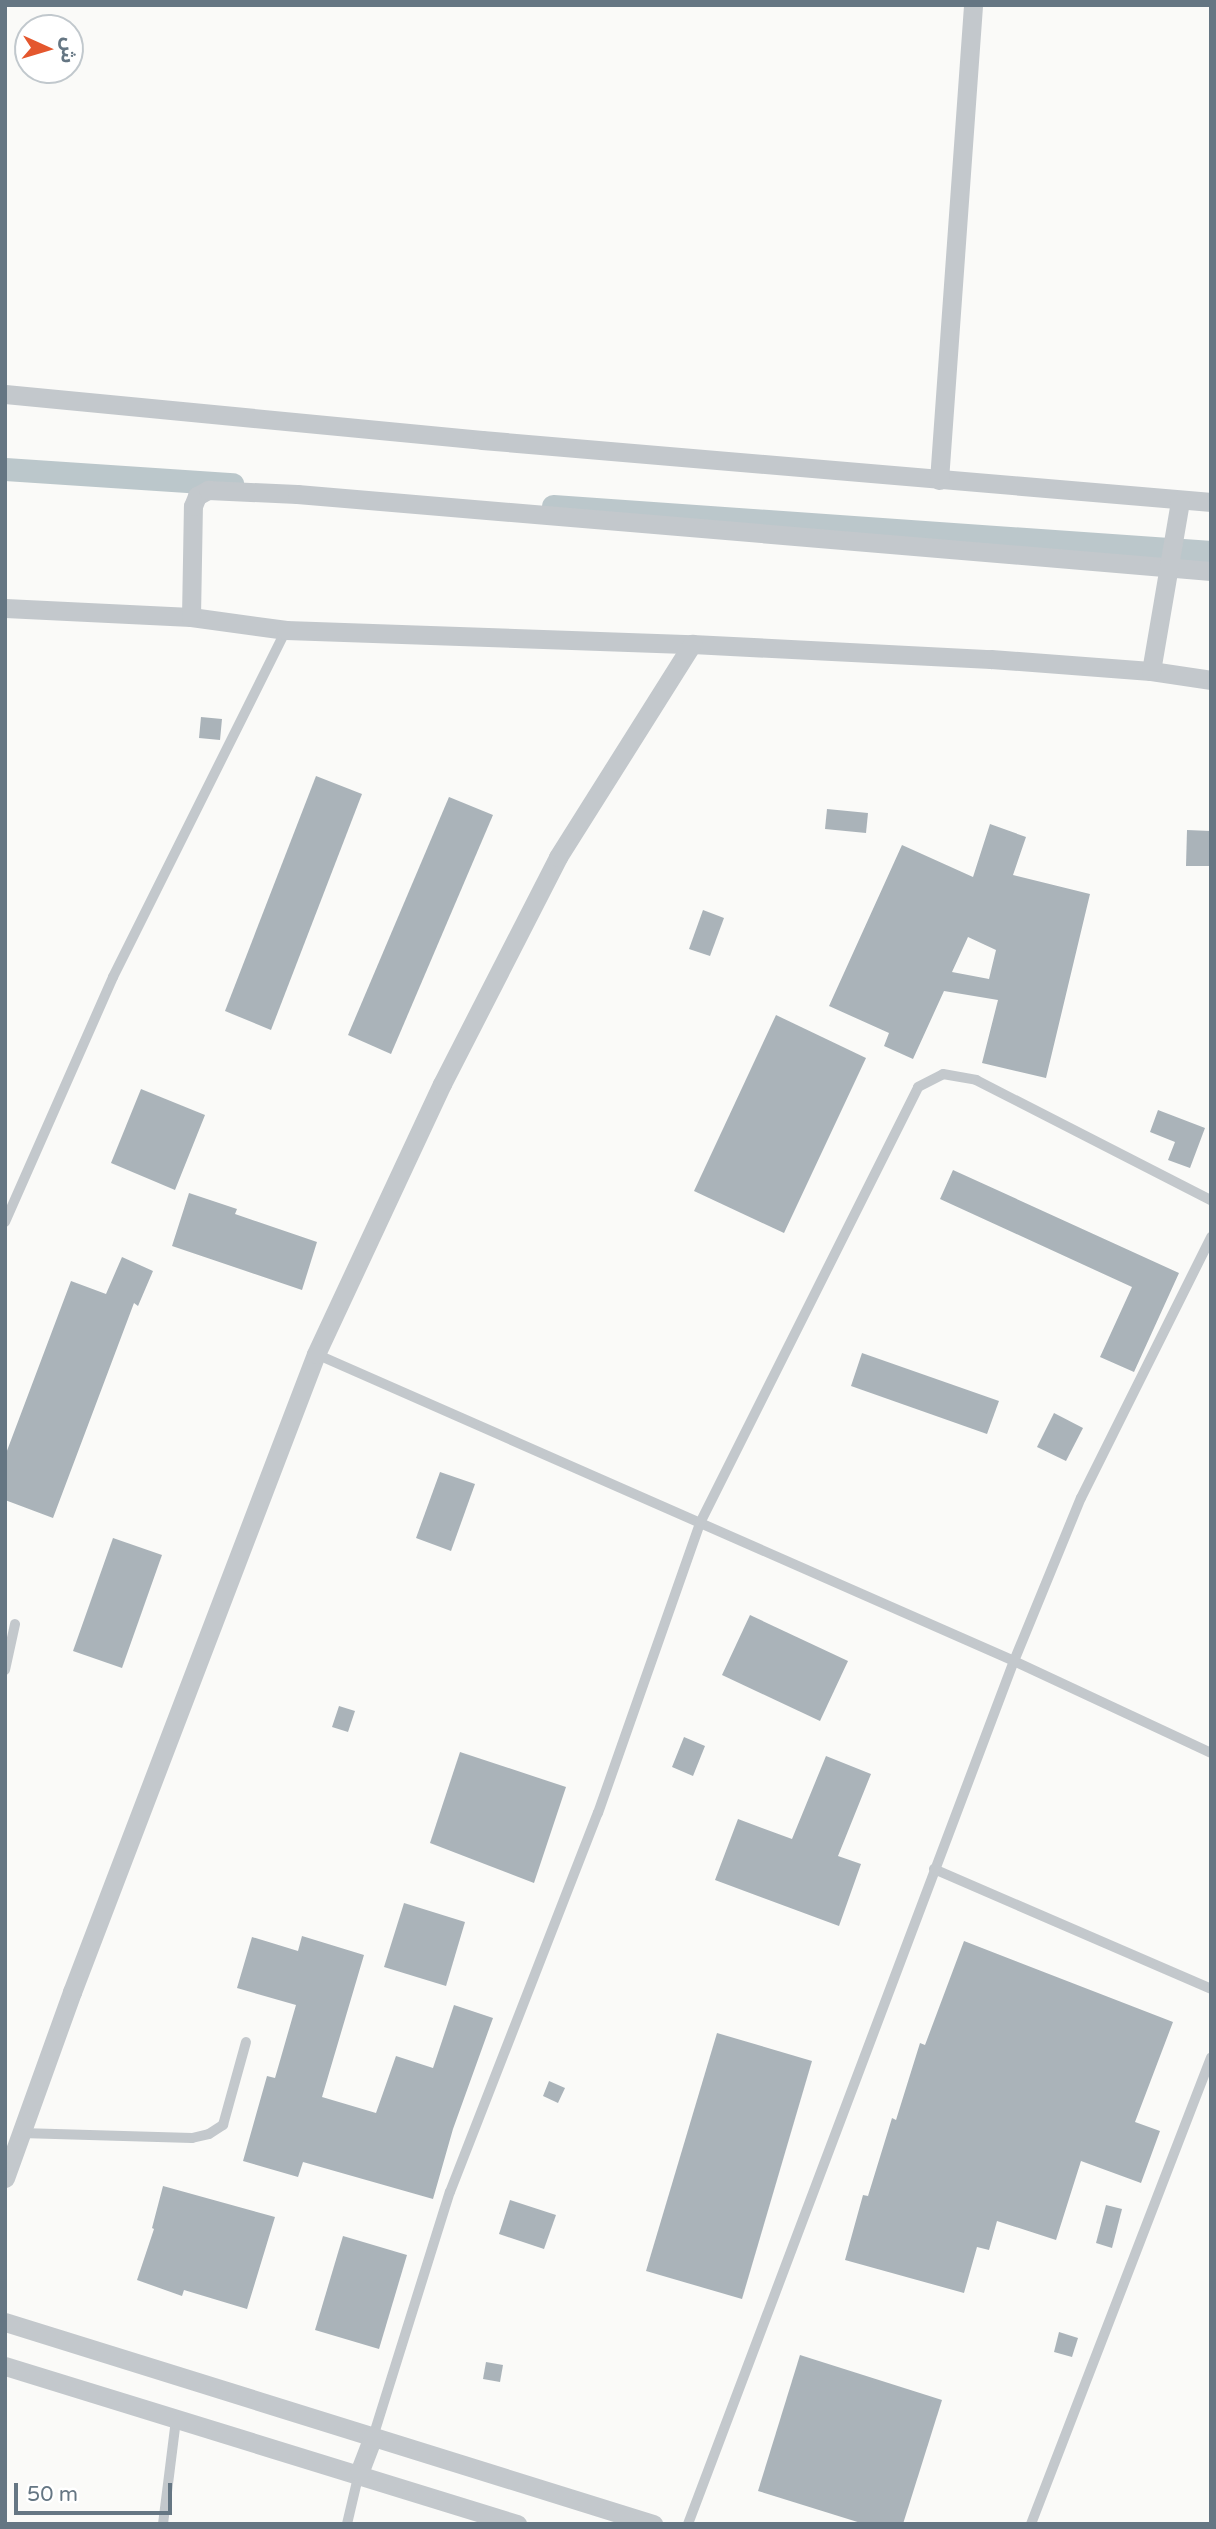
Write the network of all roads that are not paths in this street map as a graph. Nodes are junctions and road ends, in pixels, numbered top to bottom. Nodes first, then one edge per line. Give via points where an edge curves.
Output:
1 (973, 5) edge
2 (5, 394) edge
3 (939, 480) junction
4 (1180, 502) junction
5 (1211, 502) edge
6 (1169, 569) junction
7 (1211, 571) edge
8 (5, 608) edge
9 (191, 617) junction
10 (286, 630) junction
11 (692, 644) junction
12 (1151, 671) junction
13 (1211, 680) edge
14 (1211, 1199) edge
15 (5, 1222) edge
16 (1211, 1237) edge
17 (316, 1353) junction
18 (700, 1523) junction
19 (15, 1624) dead end
20 (1014, 1661) junction
21 (5, 1670) edge
22 (1211, 1753) edge
23 (934, 1869) junction
24 (1211, 1989) edge
25 (246, 2042) dead end
26 (1211, 2058) edge
27 (21, 2133) junction
28 (5, 2178) edge
29 (5, 2322) edge
30 (5, 2366) edge
31 (176, 2419) junction
32 (373, 2437) junction
33 (359, 2473) junction
34 (163, 2524) edge
35 (348, 2524) edge
36 (517, 2524) edge
37 (653, 2524) edge
38 (688, 2524) edge
39 (1031, 2524) edge

1 - 3 street
2 - 3 street
3 - 4 street
4 - 5 street
4 - 6 street
6 - 7 street
6 - 9 street via 208,490 197,495 193,506
6 - 12 street
8 - 9 street
9 - 10 street
10 - 11 street
10 - 15 lane via 113,977
11 - 12 street
11 - 17 street via 558,857 442,1084
12 - 13 street
14 - 18 lane via 976,1080 943,1074 918,1087
16 - 20 lane via 1081,1497
17 - 18 lane
17 - 27 street
18 - 20 lane
18 - 32 lane via 598,1813 450,2192
19 - 21 lane
20 - 22 lane
20 - 23 lane
23 - 24 lane
23 - 38 lane
25 - 27 lane via 222,2124 209,2134 192,2138
26 - 39 lane
27 - 28 street
29 - 32 street
30 - 31 street
31 - 33 street
31 - 34 lane
32 - 33 street
32 - 37 street
33 - 35 lane
33 - 36 street

